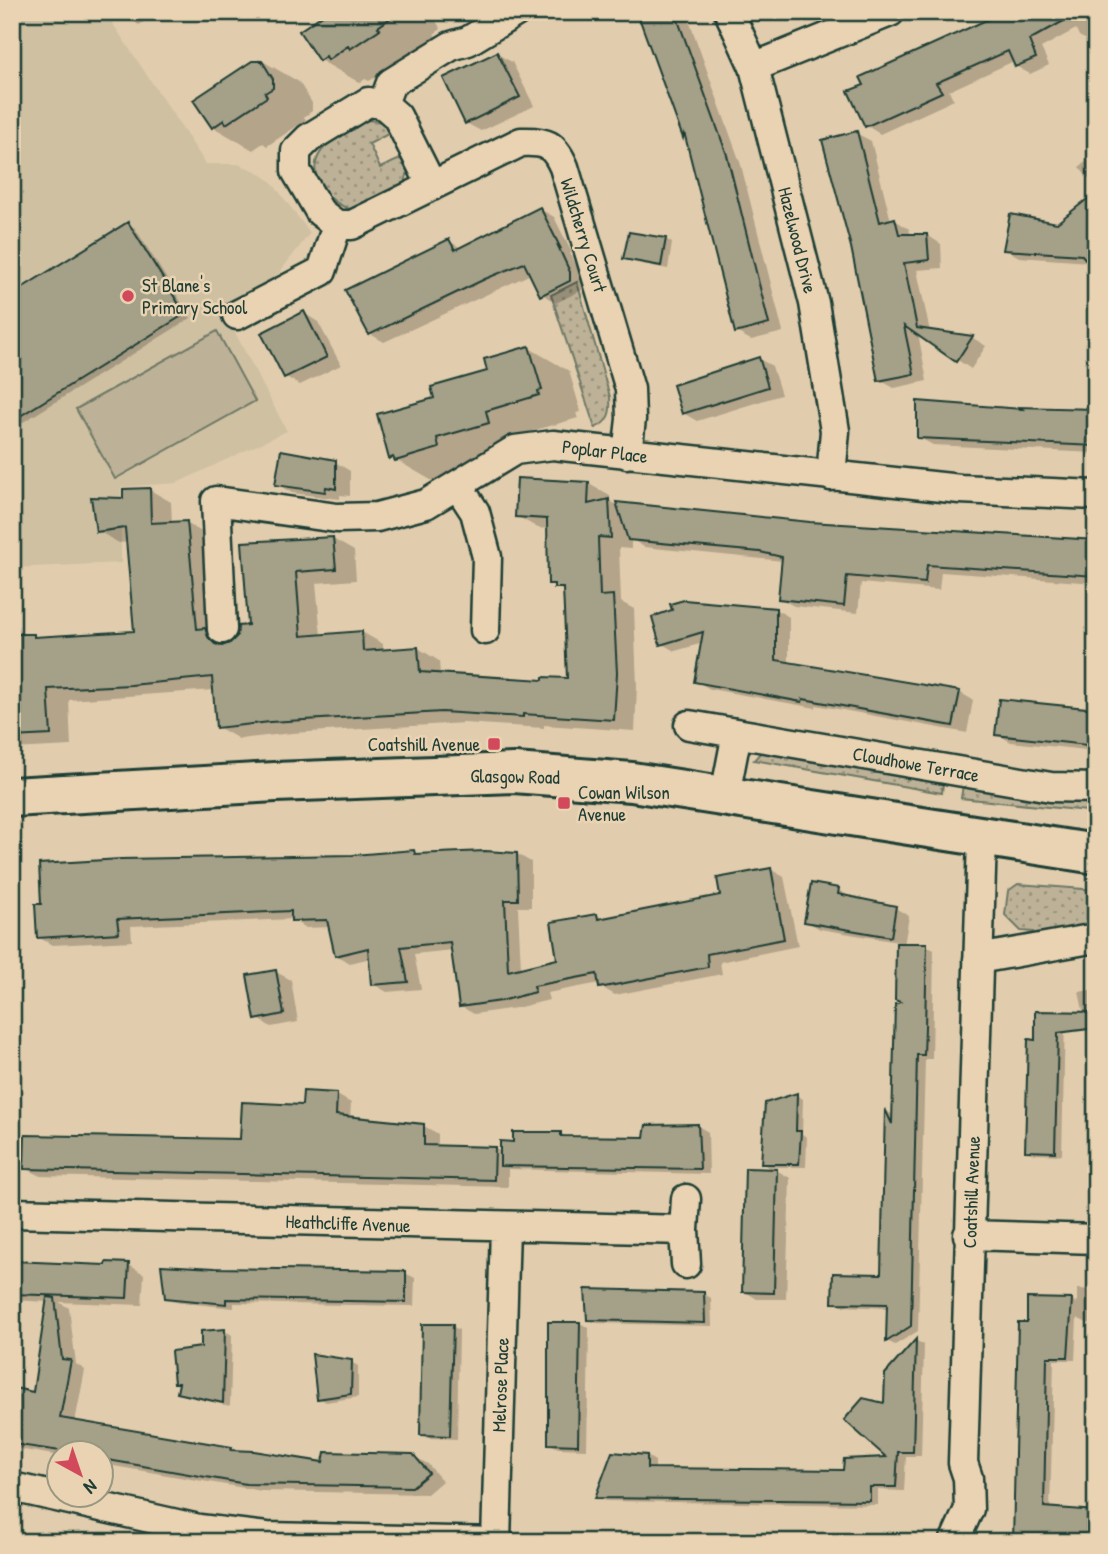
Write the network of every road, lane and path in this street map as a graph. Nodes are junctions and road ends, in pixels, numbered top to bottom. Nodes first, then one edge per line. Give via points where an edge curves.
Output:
1 (516, 12) edge
2 (729, 12) edge
3 (890, 12) edge
4 (754, 67) junction
5 (383, 104) junction
6 (432, 186) junction
7 (338, 225) junction
8 (237, 315) dead end
9 (627, 454) junction
10 (831, 476) junction
11 (458, 486) junction
12 (1096, 495) edge
13 (222, 629) dead end
14 (485, 630) dead end
15 (689, 725) dead end
16 (737, 733) junction
17 (1096, 788) edge
18 (725, 795) junction
19 (12, 797) edge
20 (982, 838) junction
21 (1096, 854) edge
22 (1096, 938) edge
23 (978, 959) junction
24 (686, 1199) dead end
25 (12, 1213) edge
26 (505, 1227) junction
27 (684, 1230) junction
28 (968, 1235) junction
29 (1096, 1239) edge
30 (686, 1264) dead end
31 (12, 1487) edge
32 (403, 1541) edge
33 (498, 1542) edge
34 (954, 1542) edge

1 - 5 street via 391,83
2 - 4 street, Hazelwood Drive
3 - 4 street
4 - 10 street, Hazelwood Drive via 814,303 835,431
5 - 6 street via 397,116
5 - 7 street via 368,102 296,151 296,171 320,212
6 - 7 street, Wildcherry Court via 352,225
6 - 9 street, Wildcherry Court via 521,142 541,141 557,151 630,389
7 - 8 street via 322,271
9 - 10 street, Poplar Place
9 - 11 street, Poplar Place via 554,445 515,450
10 - 12 street, Poplar Place via 960,489
11 - 13 street, Poplar Place via 426,504 377,517 337,518 216,501
11 - 14 street via 475,512 487,557
15 - 16 street, Cloudhowe Terrace
16 - 17 street, Cloudhowe Terrace via 1051,787
16 - 18 street
18 - 19 main road, Glasgow Road via 592,777 514,773
18 - 20 main road, Glasgow Road
20 - 21 main road, Glasgow Road
20 - 23 street, Coatshill Avenue
22 - 23 street
23 - 28 street, Coatshill Avenue
24 - 27 street
25 - 26 street, Heathcliffe Avenue
26 - 27 street, Heathcliffe Avenue
26 - 33 street, Melrose Place
27 - 30 street
28 - 29 street
28 - 34 street, Coatshill Avenue via 963,1462 970,1500
31 - 32 street via 199,1530
32 - 33 street

